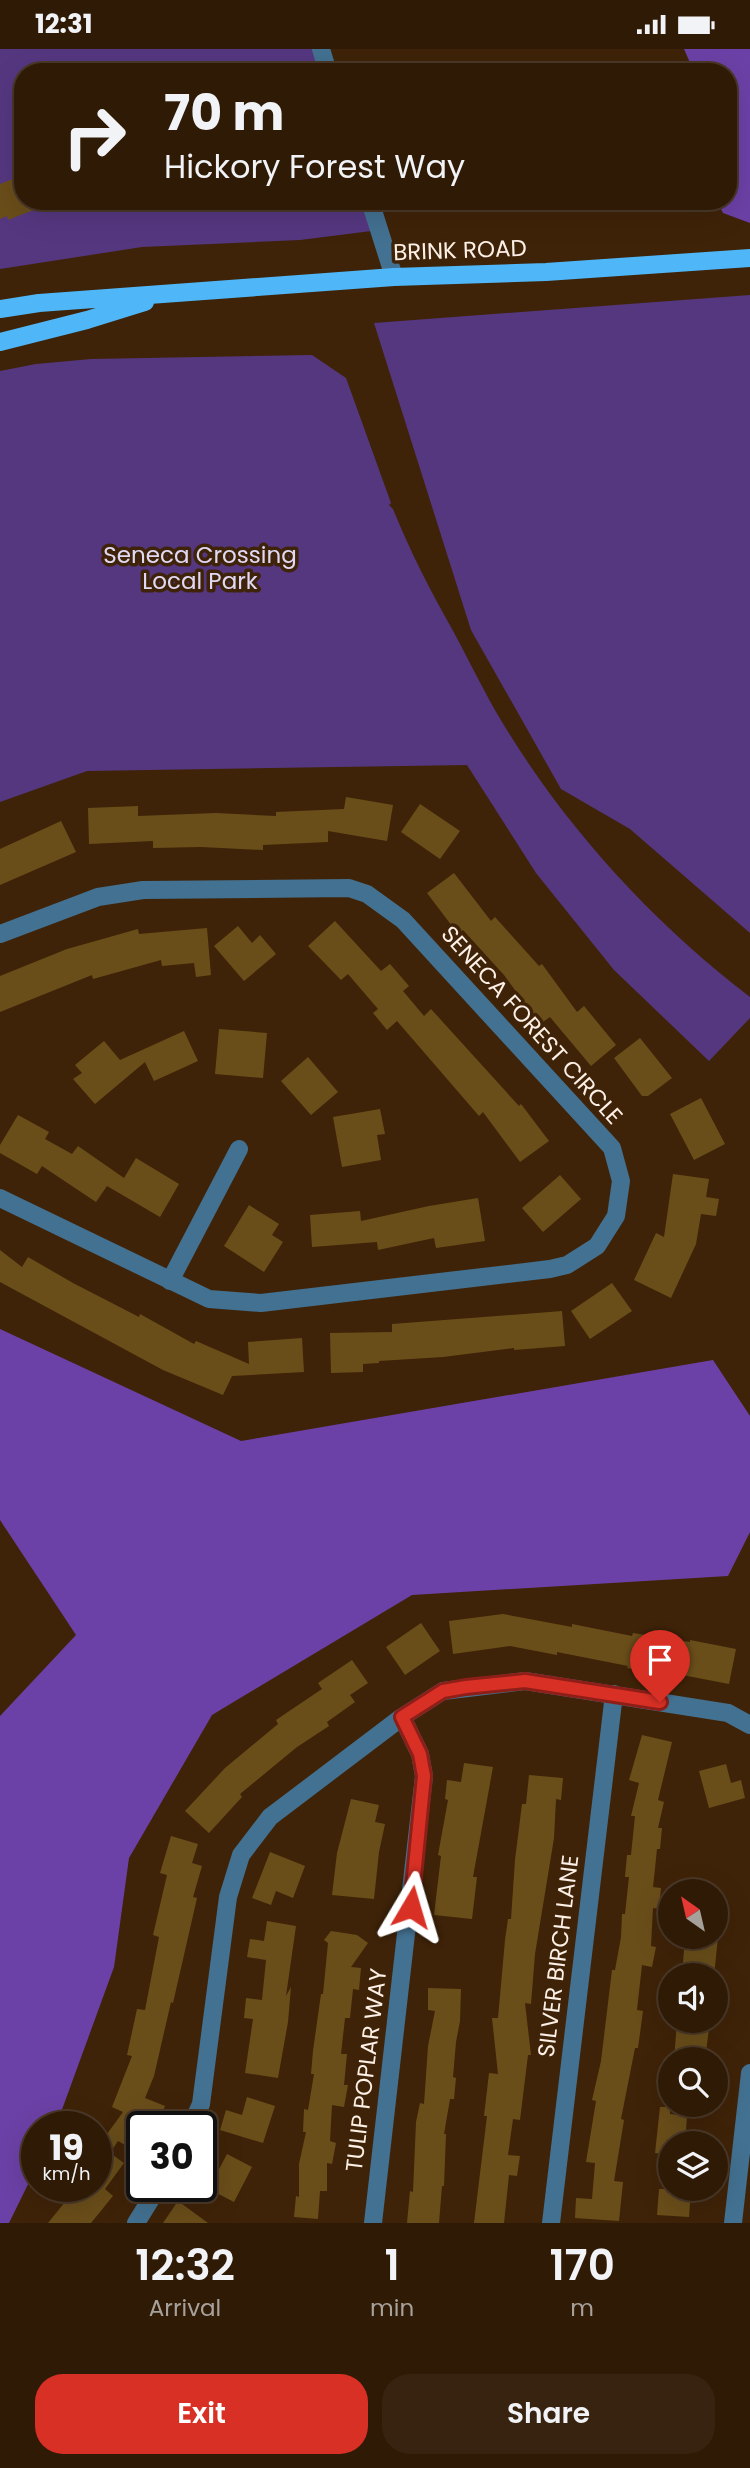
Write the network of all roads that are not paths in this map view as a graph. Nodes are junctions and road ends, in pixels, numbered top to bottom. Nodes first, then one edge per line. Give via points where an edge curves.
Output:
1 (373, 210) edge
2 (750, 258) edge
3 (394, 277) junction
4 (172, 293) junction
5 (0, 309) edge
6 (0, 342) edge
7 (0, 934) edge
8 (239, 1149) dead end
9 (0, 1198) edge
10 (170, 1281) junction
11 (614, 1694) junction
12 (402, 1717) junction
13 (750, 1725) edge
14 (750, 2073) edge
15 (198, 2111) edge
16 (149, 2202) edge
17 (136, 2223) edge
18 (373, 2223) edge
19 (551, 2223) edge
20 (733, 2223) edge

1 - 3 street
2 - 3 main road, BRINK ROAD
3 - 4 main road, BRINK ROAD
4 - 5 main road, BRINK ROAD
4 - 6 main road, BRINK ROAD
7 - 10 street, SENECA FOREST CIRCLE via 98,897 143,890 349,888 367,894 404,920 612,1148 621,1181 616,1216 597,1246 567,1265 550,1269 261,1303 209,1299
8 - 10 street
9 - 10 street, SENECA FOREST CIRCLE
11 - 12 street via 525,1681 466,1687 443,1691
11 - 13 street via 728,1713
11 - 19 street, SILVER BIRCH LANE
12 - 15 street via 270,1817 241,1855 228,1897
12 - 18 street, TULIP POPLAR WAY via 420,1754 424,1776
14 - 20 street
16 - 17 street

